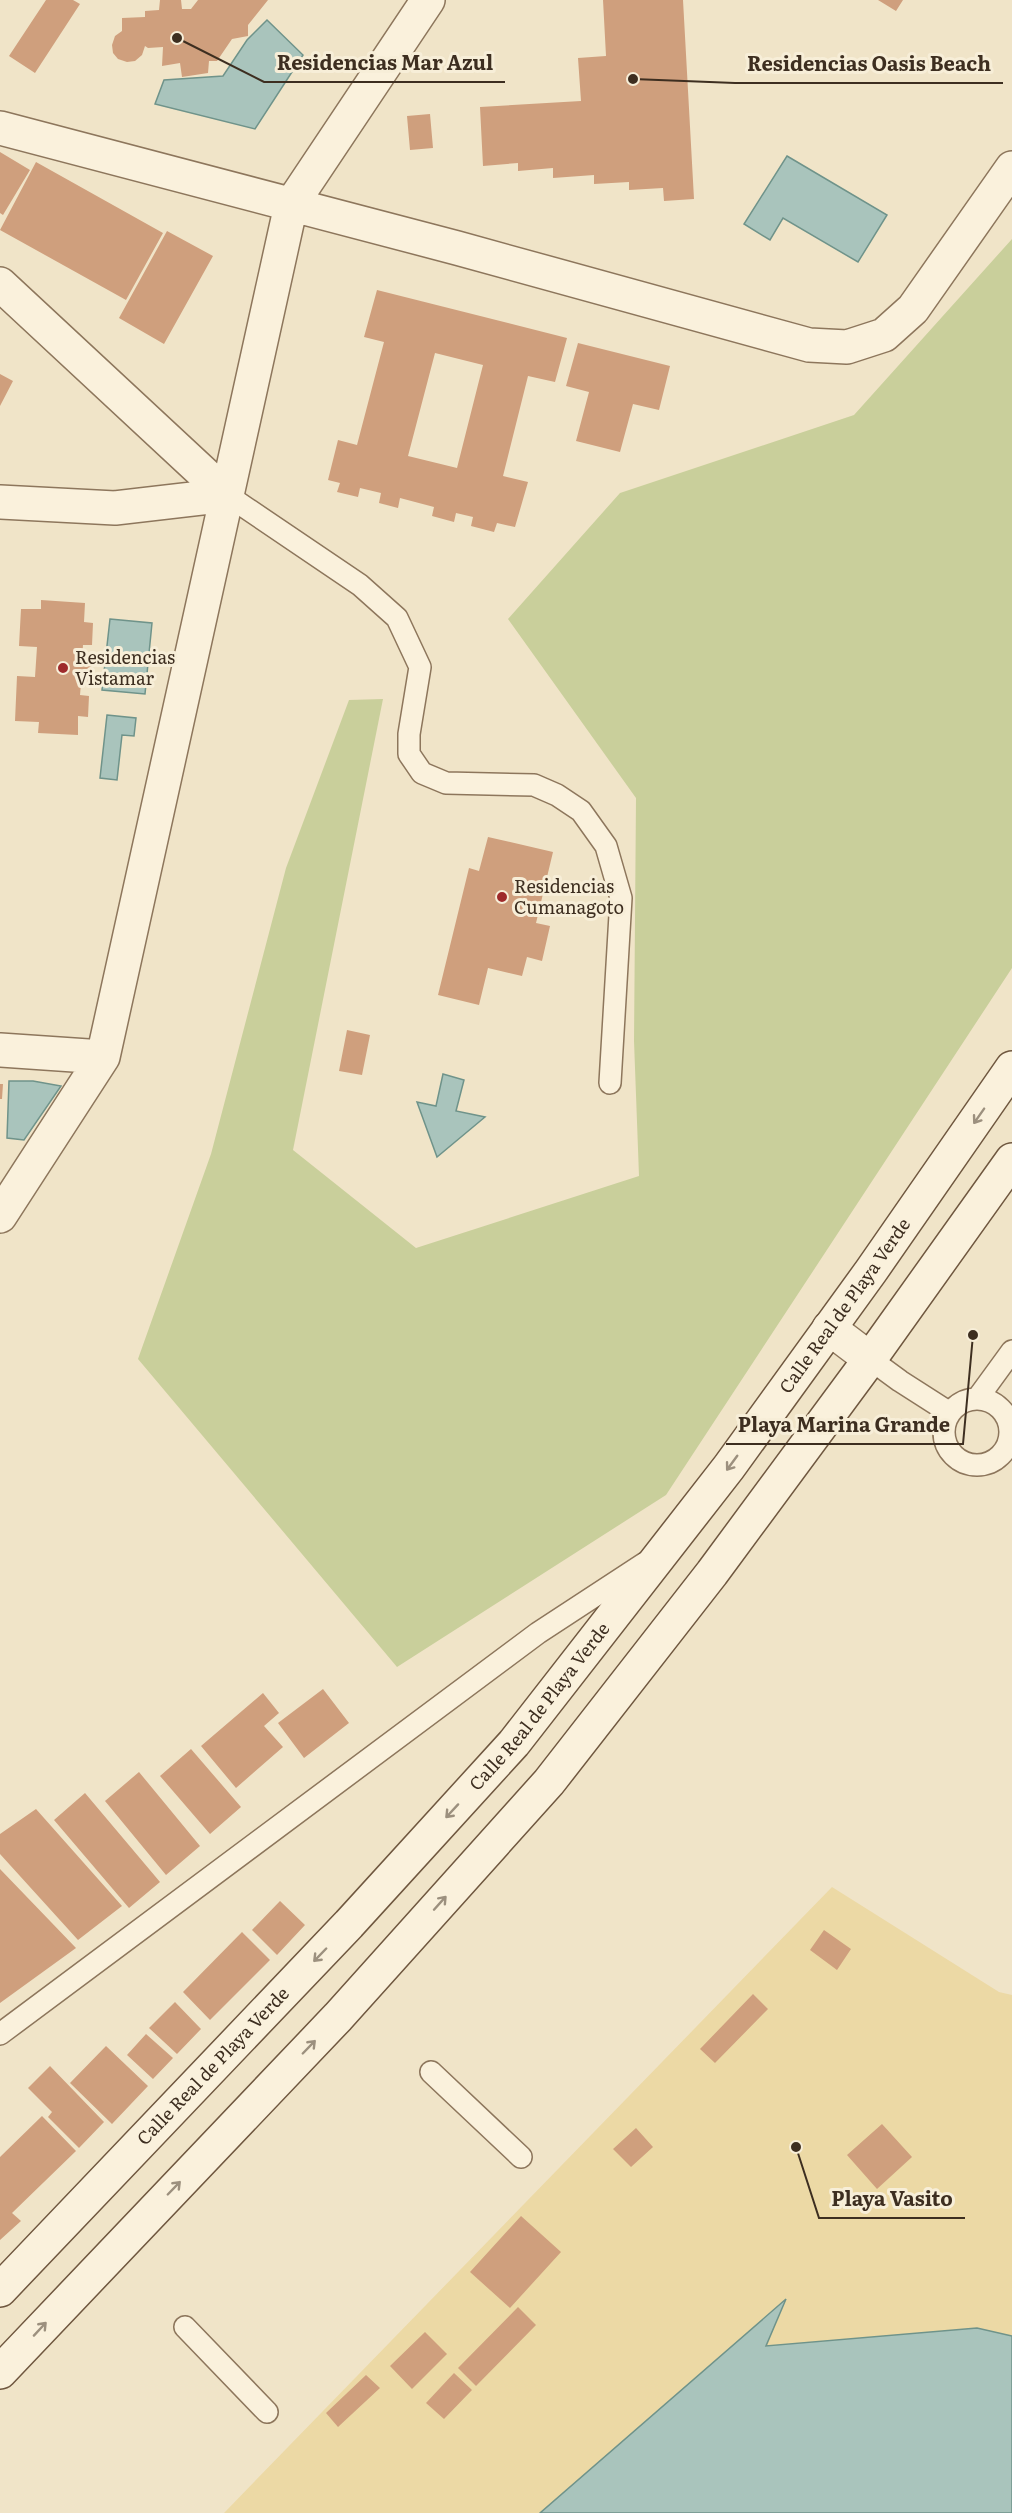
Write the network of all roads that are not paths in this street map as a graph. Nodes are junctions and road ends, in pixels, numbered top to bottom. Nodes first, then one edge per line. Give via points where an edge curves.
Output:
1 (428, 0) edge
2 (0, 128) edge
3 (1012, 168) edge
4 (291, 204) junction
5 (0, 284) edge
6 (227, 495) junction
7 (0, 502) edge
8 (0, 1050) edge
9 (103, 1057) junction
10 (1012, 1068) edge
11 (610, 1083) dead end
12 (1012, 1160) edge
13 (0, 1216) edge
14 (829, 1328) junction
15 (1012, 1351) edge
16 (870, 1359) junction
17 (977, 1399) junction
18 (950, 1413) junction
19 (1007, 1446) edge
20 (663, 1551) junction
21 (0, 2034) edge
22 (431, 2072) dead end
23 (521, 2157) dead end
24 (0, 2290) edge
25 (185, 2327) dead end
26 (0, 2372) edge
27 (267, 2412) dead end

1 - 4 street
2 - 4 street
3 - 4 street via 913,309 884,336 847,348 809,345
4 - 6 street
5 - 6 street
6 - 7 street via 115,508
6 - 9 street
6 - 11 lane via 360,585 397,618 420,667 409,734 410,754 422,772 446,783 534,785 581,811 606,846 621,898
8 - 9 street
9 - 13 street
10 -> 14 street, Calle Real de Playa Verde
12 - 16 street
14 - 16 street
14 -> 20 street, Calle Real de Playa Verde
15 - 17 lane
16 - 18 lane
26 -> 16 street via 338,2017 549,1782 712,1573
17 - 18 lane
17 - 19 lane via 995,1404 1008,1419
18 - 19 lane via 944,1434 951,1453 960,1461 983,1465 994,1461
20 - 21 lane via 538,1634
20 -> 24 street, Calle Real de Playa Verde via 514,1743 349,1924
22 - 23 lane
25 - 27 lane

